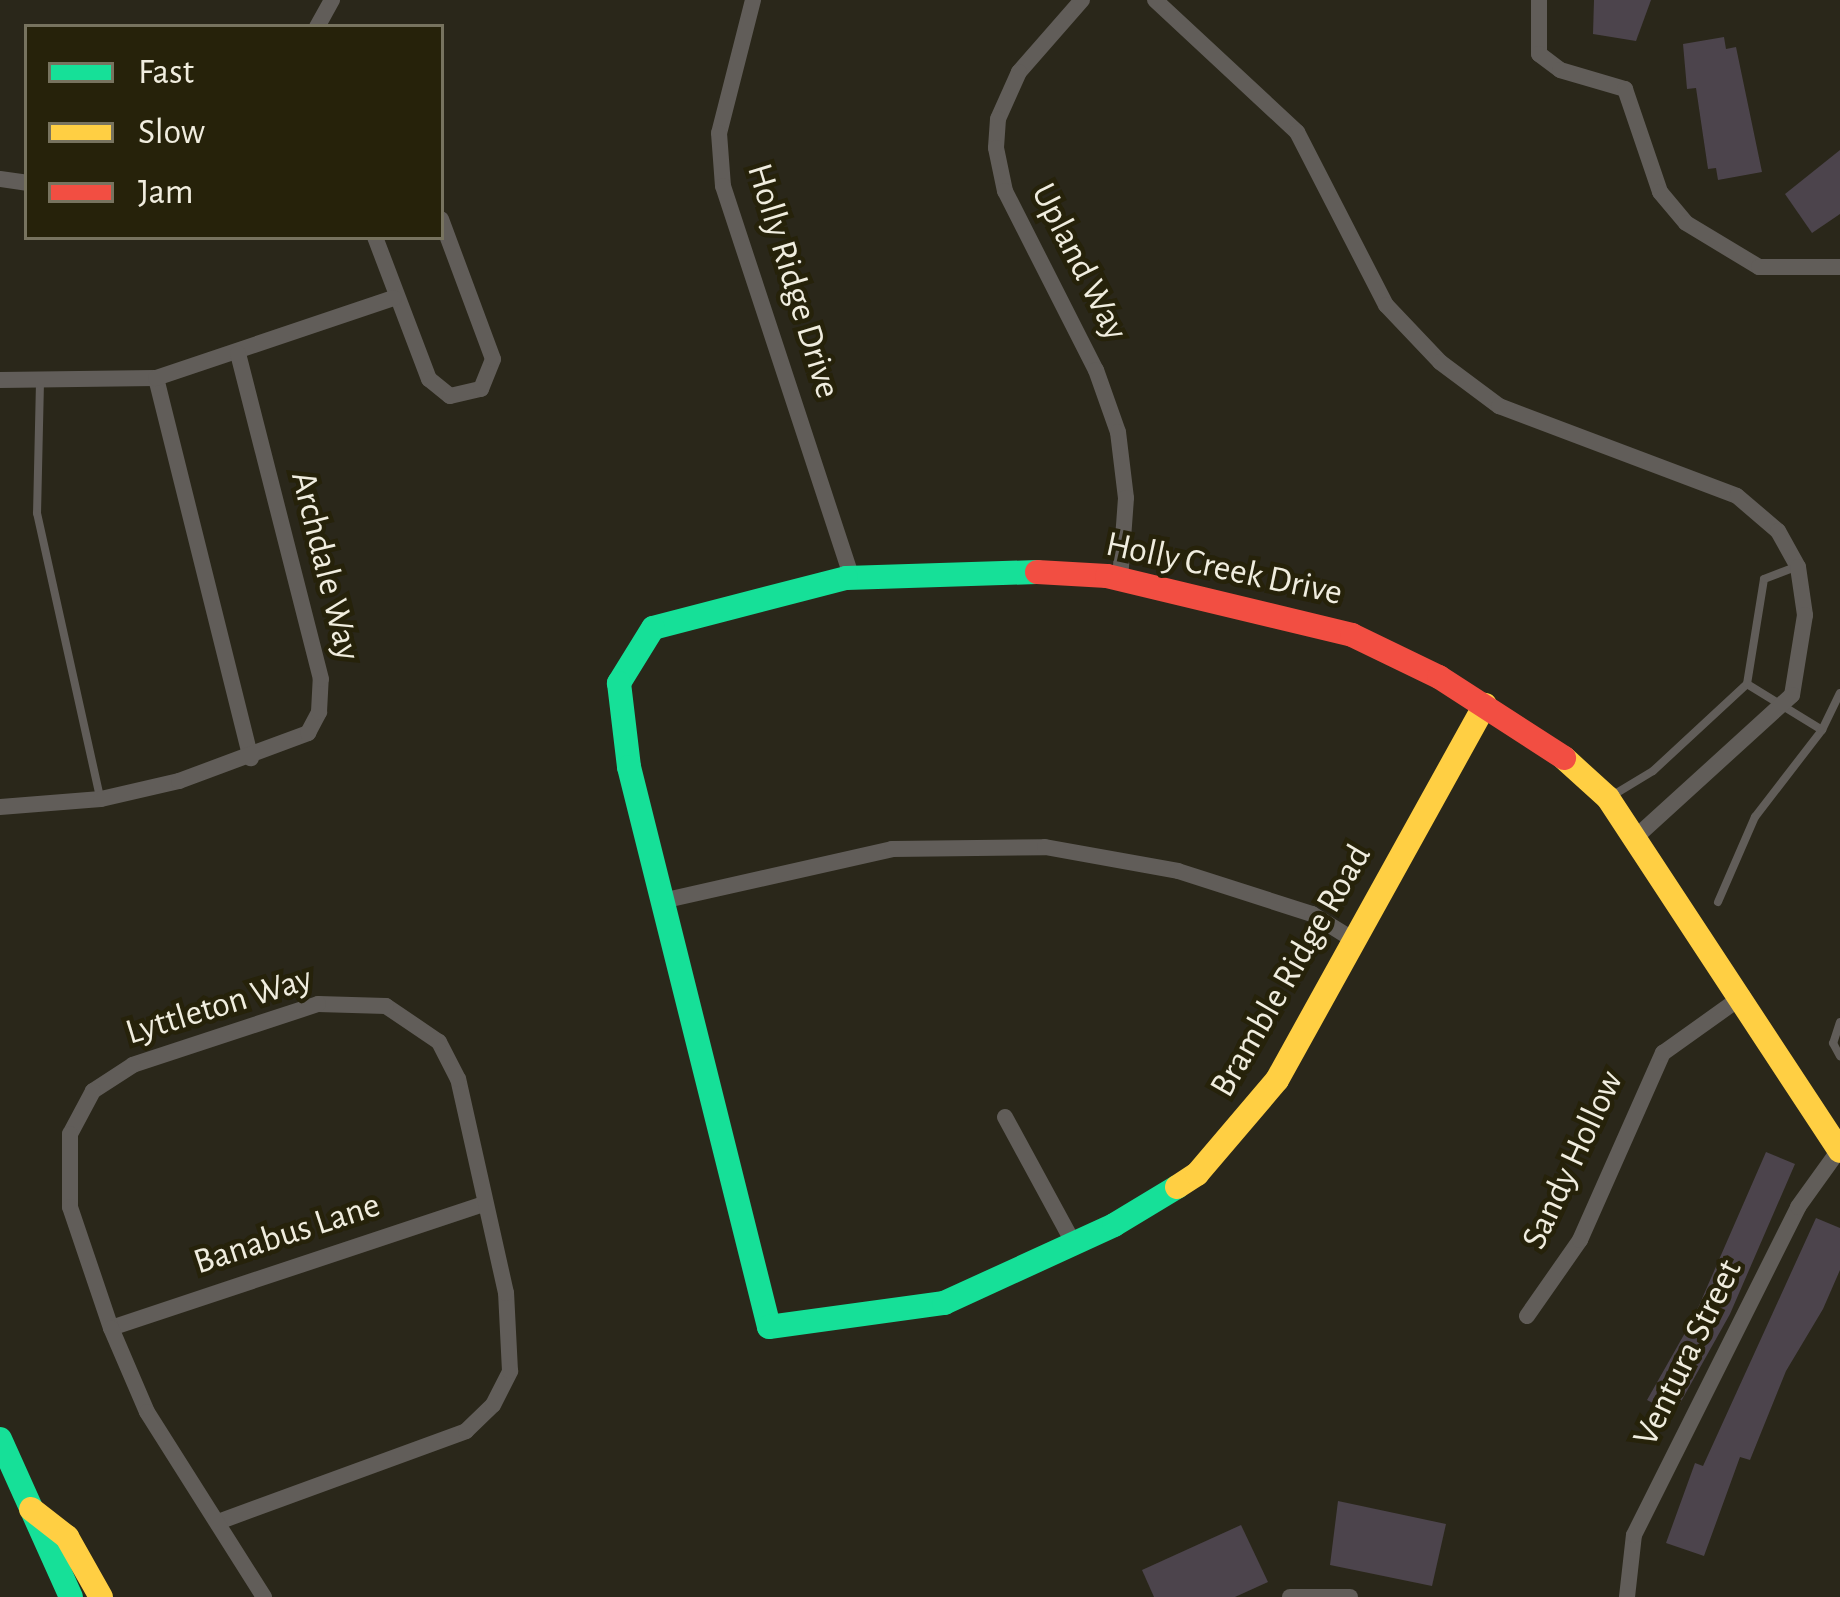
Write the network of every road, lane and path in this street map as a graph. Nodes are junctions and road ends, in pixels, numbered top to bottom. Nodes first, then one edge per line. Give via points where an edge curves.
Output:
1 (753, 0) edge
2 (1082, 0) edge
3 (1155, 0) edge
4 (1539, 0) edge
5 (444, 227) edge
6 (376, 240) edge
7 (1840, 267) edge
8 (394, 298) junction
9 (238, 352) junction
10 (156, 378) junction
11 (0, 380) edge
12 (40, 380) junction
13 (1798, 567) junction
14 (852, 578) junction
15 (1120, 579) junction
16 (1747, 684) junction
17 (1840, 693) edge
18 (1485, 705) junction
19 (1780, 708) junction
20 (1822, 730) junction
21 (251, 758) junction
22 (1609, 798) junction
23 (100, 799) junction
24 (0, 807) edge
25 (1636, 837) junction
26 (662, 901) junction
27 (1718, 902) dead end
28 (1352, 939) junction
29 (1743, 996) junction
30 (1840, 1022) edge
31 (1840, 1056) edge
32 (1006, 1117) dead end
33 (1840, 1151) edge
34 (483, 1204) junction
35 (1074, 1244) junction
36 (1527, 1316) dead end
37 (769, 1327) joint
38 (111, 1328) junction
39 (0, 1439) edge
40 (31, 1509) junction
41 (218, 1522) junction
42 (71, 1597) edge
43 (101, 1597) edge
44 (264, 1597) edge
45 (1289, 1597) edge
46 (1350, 1597) edge
47 (1627, 1597) edge

1 - 14 street, Holly Ridge Drive via 719,133 723,186
2 - 15 street, Upland Way via 1019,72 998,119 996,148 1005,191 1096,370 1118,432 1126,498
3 - 13 street via 1297,132 1386,305 1441,362 1499,406 1553,432 1737,496 1778,531
4 - 7 street via 1539,54 1560,70 1625,89 1660,191 1686,223 1759,267
5 - 8 street via 493,359 481,389 450,396 429,379
6 - 8 street
8 - 9 street
9 - 10 street
9 - 21 street, Archdale Way via 321,679 308,733
10 - 12 street
10 - 21 street
11 - 12 street
12 - 23 lane via 37,513
13 - 16 lane via 1764,579
13 - 19 street via 1802,660
14 - 15 street, Holly Creek Drive via 968,569
14 - 26 street, Holly Creek Drive via 653,628 631,655 619,683 629,766
15 - 18 street, Holly Creek Drive via 1352,635
16 - 19 lane
16 - 22 lane via 1652,771
17 - 20 lane
18 - 22 street, Holly Creek Drive via 1552,747
18 - 28 street, Bramble Ridge Road
19 - 20 lane
19 - 25 street
20 - 27 lane via 1754,817
21 - 23 street, Archdale Way
22 - 25 street, Holly Creek Drive
23 - 24 street, Archdale Way
25 - 29 street, Holly Creek Drive
26 - 28 street via 874,851 1023,846 1136,859 1312,914
26 - 37 street, Holly Creek Drive
28 - 35 street, Bramble Ridge Road via 1277,1080 1238,1133 1196,1174
29 - 33 street, Holly Creek Drive
29 - 36 street, Sandy Hollow via 1664,1053 1580,1240
30 - 31 lane via 1833,1043
32 - 35 street
33 - 47 street, Ventura Street via 1798,1207 1634,1535
34 - 38 street, Banabus Lane
34 - 38 street, Lyttleton Way via 458,1079 422,1024 368,1003 318,1004 258,1021 112,1075 78,1114 66,1161 70,1207
34 - 41 street, Lyttleton Way via 512,1330 510,1371 493,1405 448,1439
35 - 37 street, Bramble Ridge Road via 944,1303
38 - 41 street, Lyttleton Way via 147,1412
39 - 40 street
40 - 42 street
40 - 43 street via 67,1538
41 - 44 street, Lyttleton Way
45 - 46 street

